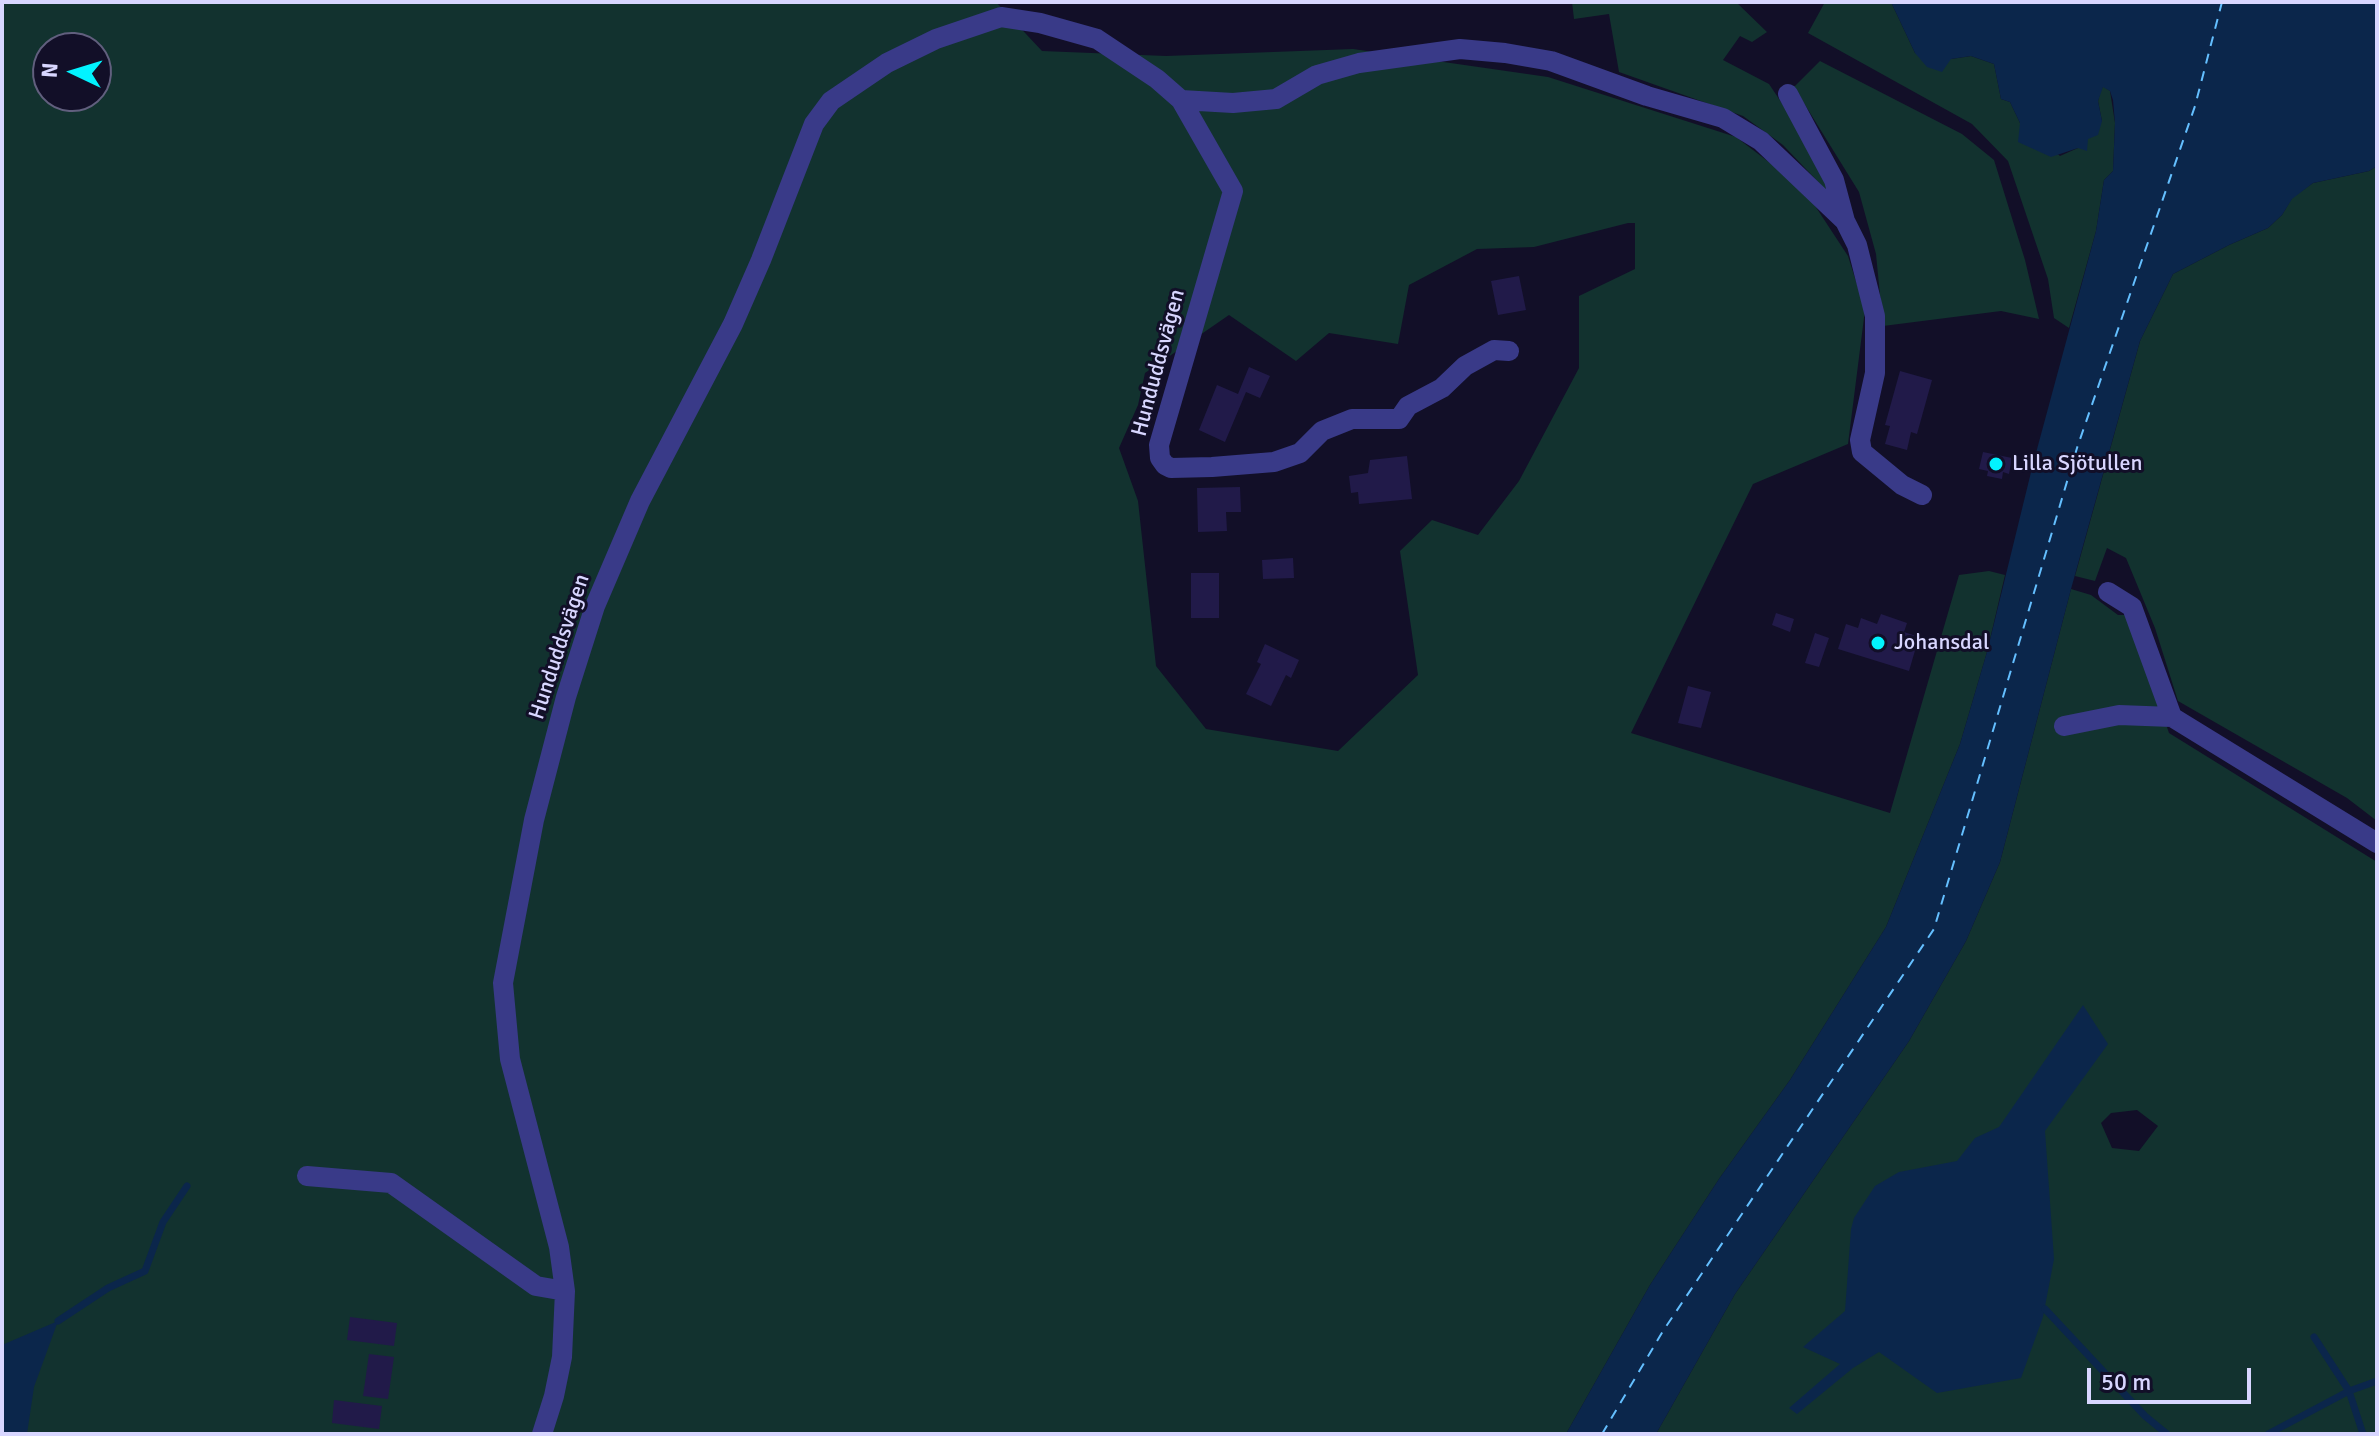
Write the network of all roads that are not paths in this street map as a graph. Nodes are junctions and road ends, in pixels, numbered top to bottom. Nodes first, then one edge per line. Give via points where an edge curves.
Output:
1 (1006, 10) edge
2 (1788, 94) dead end
3 (1181, 100) junction
4 (1845, 221) junction
5 (1509, 351) dead end
6 (1922, 495) dead end
7 (2108, 592) dead end
8 (2172, 717) junction
9 (2064, 726) dead end
10 (2377, 843) edge
11 (307, 1176) dead end
12 (565, 1291) junction
13 (542, 1434) edge

1 - 3 street, Hunduddsvägen via 1097,39
1 - 12 street, Hunduddsvägen via 887,63 831,101 814,124 733,324 640,501 595,606 534,820 503,983 510,1059 559,1247
2 - 4 street via 1834,180
3 - 4 street via 1276,99 1317,75 1359,63 1460,49 1551,61 1723,118 1761,141
3 - 5 street, Hunduddsvägen via 1233,191 1159,445 1165,465 1274,462 1300,453 1322,431 1352,419 1399,419 1408,406 1442,388 1465,366 1494,350
4 - 6 street via 1857,245 1875,316 1875,373 1862,452
7 - 8 street via 2132,607
8 - 9 street via 2119,715
8 - 10 street
11 - 12 street via 391,1183 536,1286
12 - 13 street, Hunduddsvägen via 562,1357

